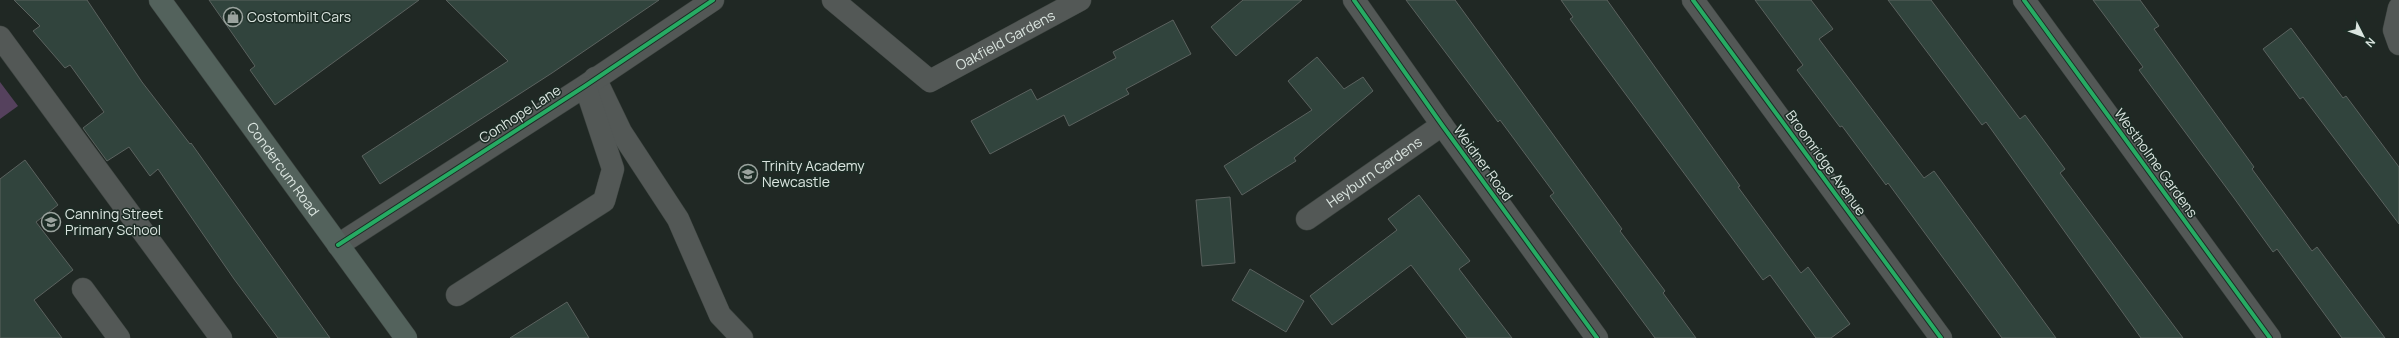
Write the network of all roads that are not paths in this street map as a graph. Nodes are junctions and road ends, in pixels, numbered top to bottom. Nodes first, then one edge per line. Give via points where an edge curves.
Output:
1 (160, 0) edge
2 (713, 0) edge
3 (833, 0) edge
4 (1080, 0) edge
5 (1354, 0) edge
6 (1694, 0) edge
7 (2024, 0) edge
8 (2399, 8) edge
9 (0, 37) edge
10 (2399, 44) edge
11 (590, 82) junction
12 (1442, 125) junction
13 (1307, 219) dead end
14 (338, 245) junction
15 (83, 289) dead end
16 (457, 295) dead end
17 (119, 338) edge
18 (221, 338) edge
19 (406, 338) edge
20 (742, 338) edge
21 (1597, 338) edge
22 (1941, 338) edge
23 (2270, 338) edge

1 - 14 main road, Condercum Road
2 - 11 street, Conhope Lane
3 - 4 street, Oakfield Gardens via 930,80
5 - 12 street, Weidner Road
6 - 22 street, Broomridge Avenue
7 - 23 street, Westholme Gardens
8 - 10 street via 2394,30
9 - 18 street
11 - 14 street, Conhope Lane
11 - 16 street via 613,169 604,201
11 - 20 street via 678,219 720,315
12 - 13 street, Heyburn Gardens
12 - 21 street, Weidner Road
14 - 19 main road, Condercum Road
15 - 17 street

